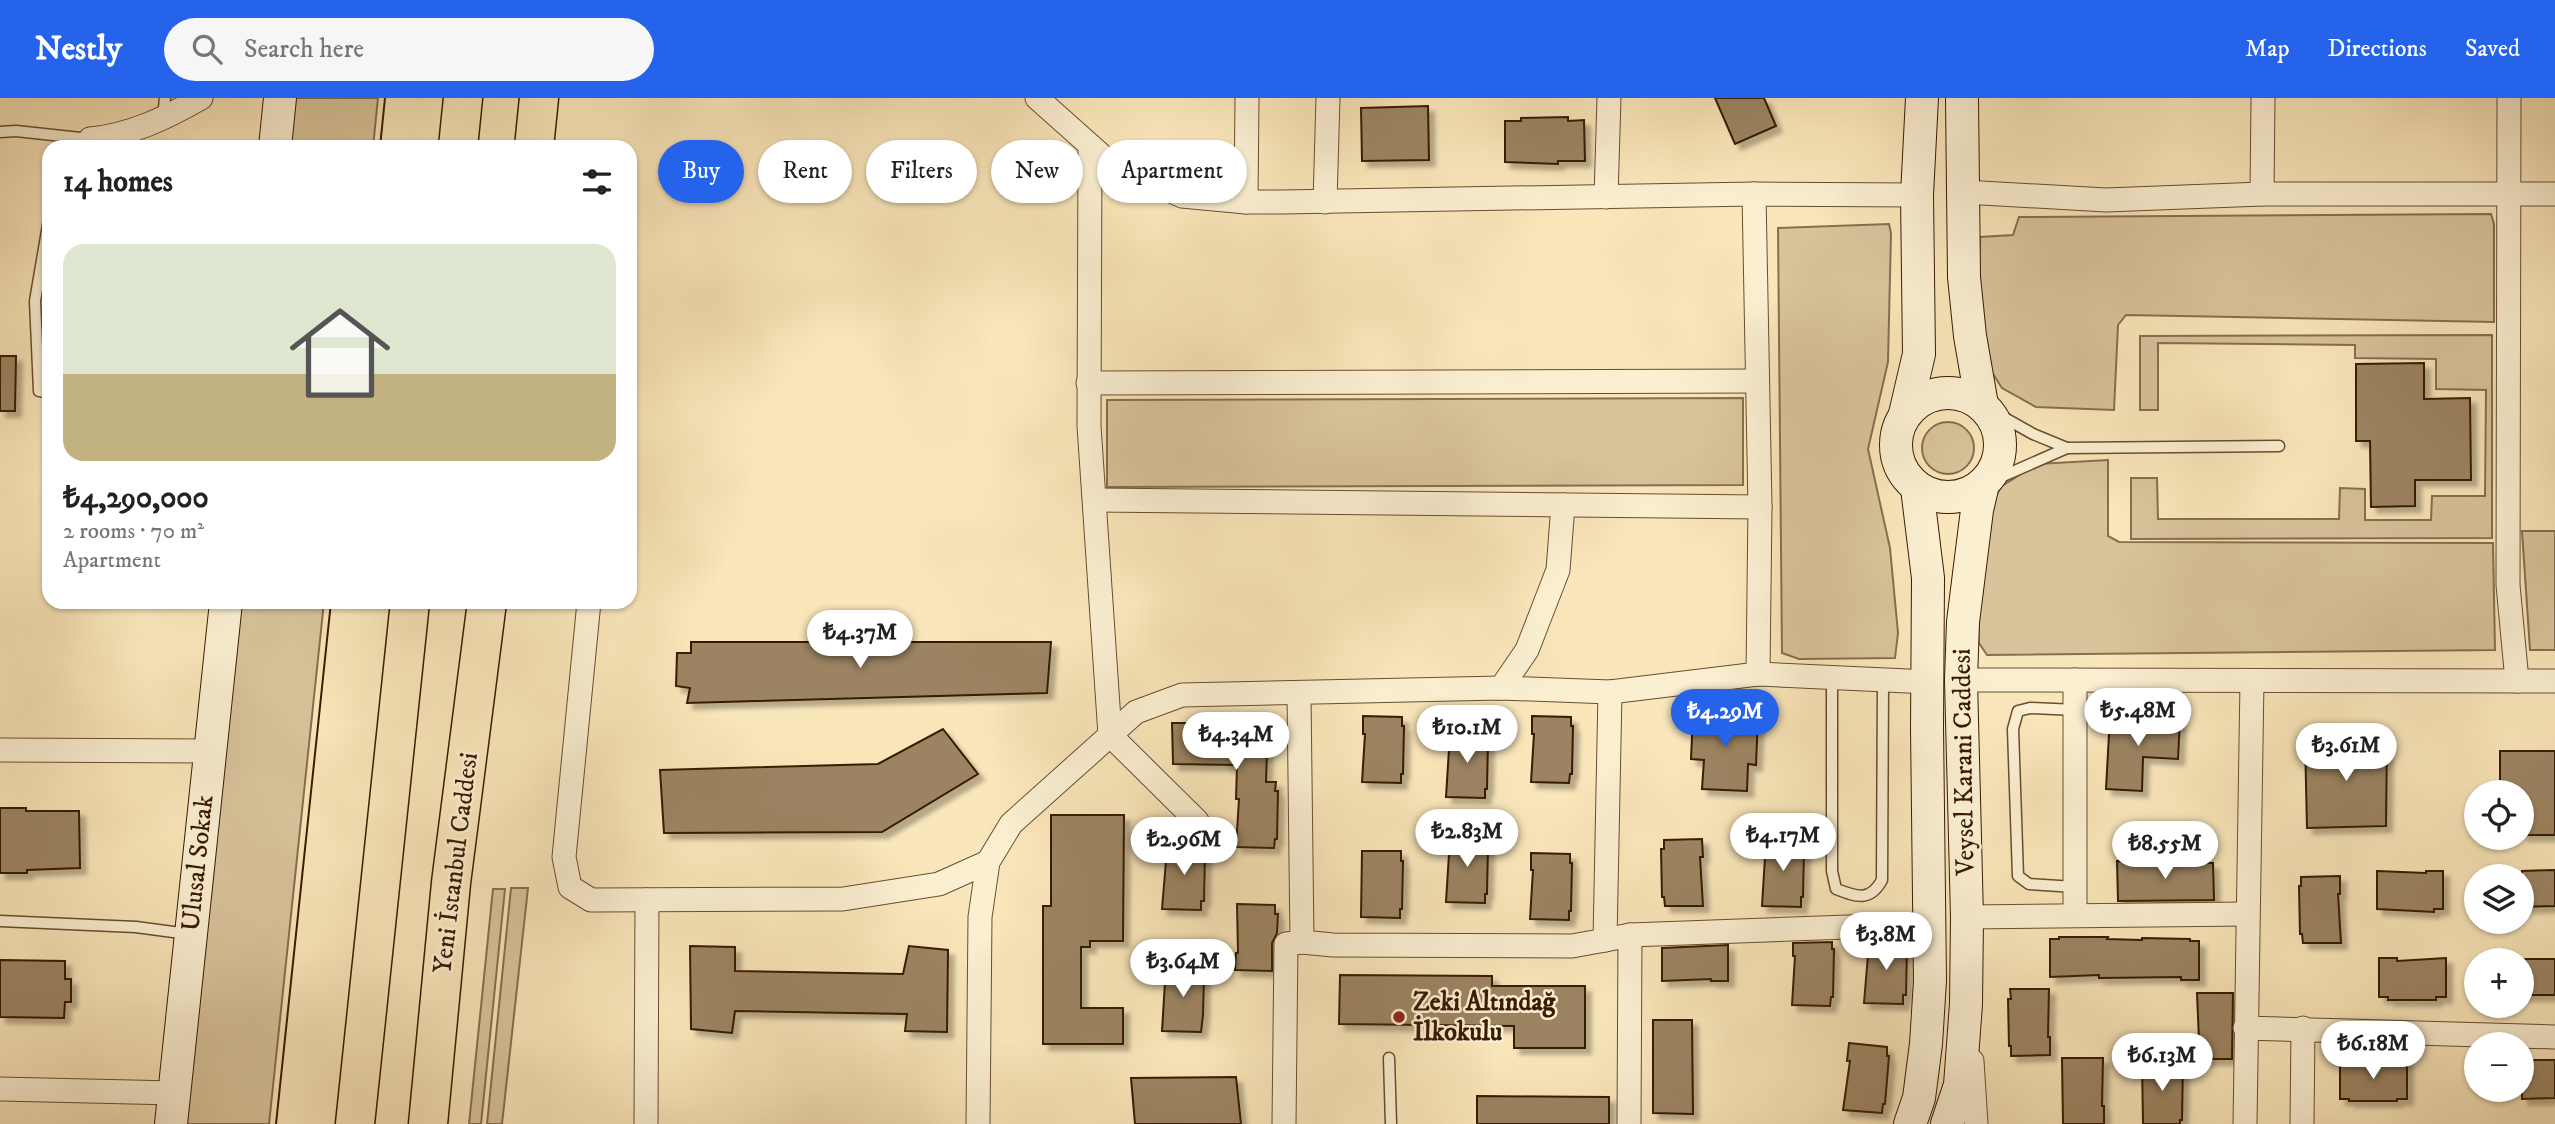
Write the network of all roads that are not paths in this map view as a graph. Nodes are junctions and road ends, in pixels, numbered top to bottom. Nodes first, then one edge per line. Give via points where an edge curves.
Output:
1 (201, 98) edge
2 (280, 98) edge
3 (463, 98) edge
4 (539, 98) edge
5 (1037, 98) edge
6 (1247, 98) edge
7 (1328, 98) edge
8 (1609, 98) edge
9 (1922, 98) edge
10 (1962, 98) edge
11 (2263, 98) edge
12 (2509, 98) edge
13 (164, 109) edge
14 (0, 132) edge
15 (70, 140) edge
16 (85, 140) edge
17 (276, 140) edge
18 (459, 140) edge
19 (535, 140) edge
20 (1247, 140) edge
21 (1090, 146) junction
22 (1097, 152) edge
23 (1964, 192) junction
24 (2510, 193) junction
25 (1754, 194) junction
26 (2262, 194) junction
27 (2555, 194) edge
28 (1917, 195) junction
29 (1606, 197) junction
30 (1247, 202) edge
31 (1325, 202) junction
32 (42, 260) edge
33 (1757, 382) junction
34 (1088, 383) junction
35 (42, 392) edge
36 (1982, 405) junction
37 (1906, 414) junction
38 (2279, 446) dead end
39 (2067, 448) junction
40 (1983, 484) junction
41 (1917, 488) junction
42 (1095, 500) junction
43 (1563, 505) junction
44 (1759, 508) junction
45 (225, 609) edge
46 (409, 609) edge
47 (487, 609) edge
48 (588, 609) edge
49 (1758, 674) junction
50 (1832, 678) junction
51 (1883, 680) junction
52 (1961, 680) junction
53 (2075, 680) junction
54 (2252, 681) junction
55 (2517, 681) junction
56 (2555, 681) edge
57 (1929, 682) junction
58 (1502, 688) junction
59 (1609, 692) junction
60 (1299, 694) junction
61 (2076, 709) junction
62 (1110, 735) junction
63 (0, 750) edge
64 (210, 751) junction
65 (1197, 821) dead end
66 (988, 862) junction
67 (2075, 887) junction
68 (647, 900) junction
69 (2247, 914) junction
70 (2075, 915) junction
71 (1966, 917) junction
72 (0, 921) edge
73 (1931, 924) junction
74 (191, 934) junction
75 (1630, 935) junction
76 (1605, 940) junction
77 (1302, 942) junction
78 (1966, 1004) junction
79 (2245, 1028) junction
80 (2302, 1028) junction
81 (2555, 1037) edge
82 (1389, 1058) dead end
83 (0, 1089) edge
84 (173, 1109) edge
85 (355, 1124) edge
86 (428, 1124) edge
87 (646, 1124) edge
88 (978, 1124) edge
89 (1284, 1124) edge
90 (1391, 1124) edge
91 (1629, 1124) edge
92 (1910, 1124) edge
93 (1947, 1124) edge
94 (1976, 1124) edge
95 (2245, 1124) edge
96 (2302, 1124) edge

1 - 13 street
2 - 17 main road
3 - 18 highway
4 - 19 highway
5 - 21 street
6 - 20 street
7 - 31 street
8 - 29 street
9 - 28 main road
10 - 23 main road
11 - 26 street
12 - 24 street
13 - 16 street via 130,135
14 - 15 lane
21 - 22 street
21 - 34 street
23 - 26 street via 2106,200
23 - 36 main road via 1964,277
24 - 26 street
24 - 27 street
24 - 55 street via 2508,585
25 - 28 street
25 - 29 street
25 - 33 street
28 - 37 main road via 1919,354
29 - 31 street
30 - 31 street
32 - 35 lane via 35,301
33 - 34 street
33 - 44 street
34 - 42 street
36 - 37 main road via 1949,393 1918,402
36 - 39 lane
36 - 40 main road via 2000,435 2000,453
37 - 41 main road via 1898,429 1896,453 1905,477
38 - 39 lane
39 - 40 lane
40 - 41 main road via 1950,498
40 - 52 main road, Veysel Karani Caddesi via 1963,622
41 - 57 main road, Veysel Karani Caddesi via 1928,578
42 - 43 street
42 - 62 street
43 - 44 street
43 - 58 street via 1558,570 1527,650
44 - 49 street
45 - 64 main road, Ulusal Sokak
46 - 85 highway
47 - 86 highway, Yeni İstanbul Caddesi via 452,883
48 - 68 street via 564,857 570,887 591,900
49 - 50 street
49 - 59 street
50 - 51 street
50 - 51 lane via 1832,871 1836,888 1853,895 1870,895 1882,880
51 - 57 street
52 - 53 street
52 - 71 main road, Veysel Karani Caddesi
53 - 54 street
53 - 61 street
54 - 55 street
54 - 69 street
55 - 56 street
57 - 73 main road, Veysel Karani Caddesi
58 - 59 street
58 - 60 street
59 - 76 street
60 - 62 street via 1182,695 1136,712
60 - 77 street
61 - 67 street
61 - 67 lane via 2018,711 2013,729 2018,876 2029,884
62 - 65 street
62 - 66 street via 1011,824
63 - 64 street
64 - 74 main road, Ulusal Sokak
66 - 68 street via 939,884 843,899
66 - 88 street via 981,917
67 - 70 street
68 - 87 street
69 - 70 street
69 - 79 street
70 - 71 street
71 - 78 main road, Veysel Karani Caddesi
72 - 74 lane
73 - 75 street
73 - 92 main road, Veysel Karani Caddesi via 1926,1044 1919,1098
74 - 84 main road, Ulusal Sokak
75 - 76 street
75 - 91 street
76 - 77 street via 1572,946
77 - 89 street via 1286,944
78 - 93 main road, Veysel Karani Caddesi via 1960,1084
78 - 94 street
79 - 80 street
79 - 95 street
80 - 81 street
80 - 96 street
82 - 90 lane
83 - 84 street

